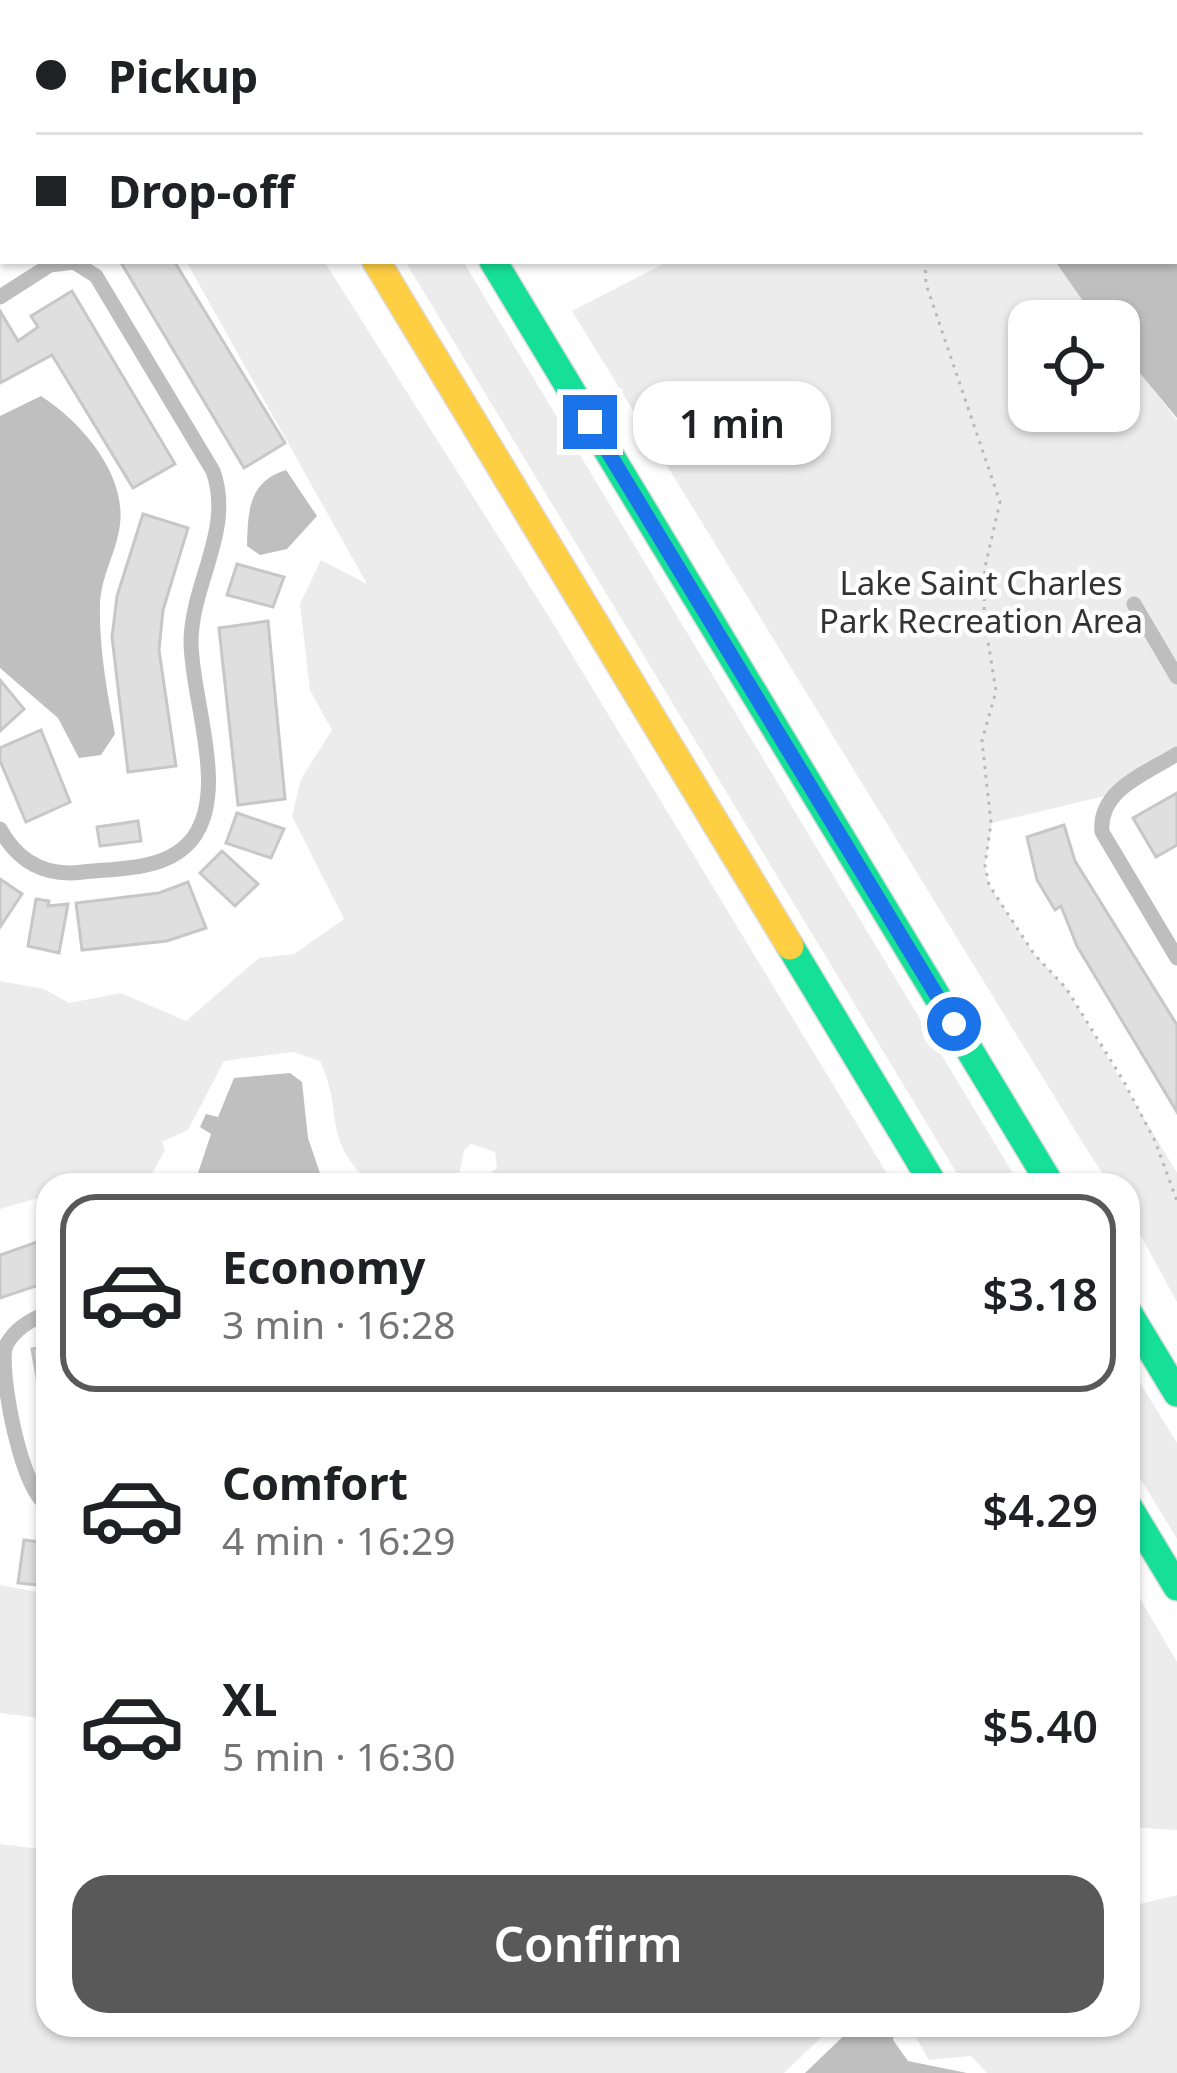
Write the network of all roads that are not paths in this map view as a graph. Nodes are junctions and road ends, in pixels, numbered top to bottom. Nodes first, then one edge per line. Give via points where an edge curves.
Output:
1 (58, 264) edge
2 (77, 264) edge
3 (378, 264) edge
4 (495, 264) edge
5 (0, 297) edge
6 (1134, 604) dead end
7 (1177, 677) edge
8 (1177, 754) edge
9 (0, 830) edge
10 (1177, 958) edge
11 (927, 1173) edge
12 (1044, 1173) edge
13 (36, 1320) edge
14 (1140, 1332) edge
15 (1177, 1394) edge
16 (8, 1446) edge
17 (36, 1493) edge
18 (1140, 1526) edge
19 (1177, 1587) edge

1 - 5 street
2 - 9 street via 96,276 222,495 191,640 210,792 196,834 159,863 68,874 32,866
3 - 11 highway
4 - 12 highway
6 - 7 street
8 - 10 street via 1113,794 1100,812 1102,832
13 - 16 street via 5,1348
14 - 15 highway
16 - 17 street
18 - 19 highway

